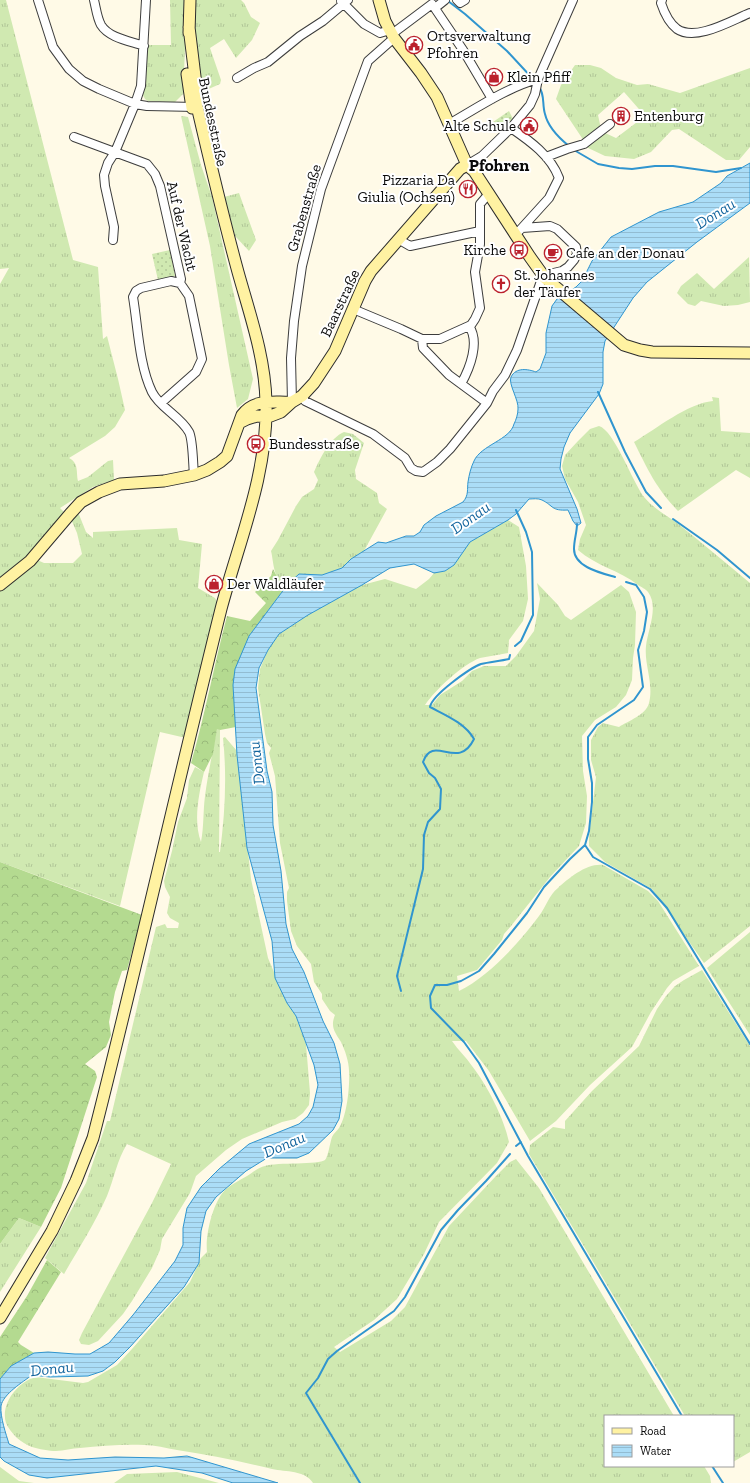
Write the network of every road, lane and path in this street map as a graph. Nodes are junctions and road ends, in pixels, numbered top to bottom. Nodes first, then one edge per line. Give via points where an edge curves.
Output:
1 (38, 0) edge
2 (94, 0) edge
3 (146, 0) edge
4 (190, 0) edge
5 (379, 0) edge
6 (457, 0) edge
7 (465, 0) edge
8 (573, 0) edge
9 (662, 0) edge
10 (344, 1) edge
11 (440, 3) edge
12 (750, 13) edge
13 (392, 34) junction
14 (144, 46) junction
15 (237, 78) dead end
16 (538, 79) junction
17 (492, 99) junction
18 (135, 104) junction
19 (195, 107) junction
20 (449, 124) junction
21 (610, 124) dead end
22 (511, 128) junction
23 (74, 137) dead end
24 (115, 152) junction
25 (546, 157) junction
26 (467, 165) junction
27 (489, 195) junction
28 (480, 231) junction
29 (519, 232) junction
30 (398, 239) junction
31 (113, 240) dead end
32 (546, 279) junction
33 (180, 283) junction
34 (353, 309) junction
35 (469, 326) junction
36 (422, 339) junction
37 (750, 353) edge
38 (461, 384) junction
39 (297, 399) junction
40 (161, 403) junction
41 (263, 403) junction
42 (487, 403) junction
43 (263, 416) junction
44 (239, 423) junction
45 (194, 475) junction
46 (0, 585) edge
47 (0, 1318) edge

1 - 18 street via 53,47 69,69 91,86
2 - 14 street via 100,24 106,30
3 - 14 street
4 - 19 main road, Bundesstraße via 189,27 197,93
5 - 13 main road
6 - 7 street via 460,3
8 - 16 street
9 - 12 street via 666,16 677,29 691,34 704,32
10 - 13 street via 364,24 380,33
10 - 15 street via 323,21 268,62
11 - 13 street, Grabenstraße via 432,4
11 - 17 street via 463,50
13 - 20 main road via 437,97
13 - 39 street, Grabenstraße via 368,61 320,189 302,266 294,321 291,358
14 - 18 street via 142,86
16 - 17 street
16 - 22 street via 530,105
17 - 20 street
18 - 19 street
18 - 24 street
19 - 41 main road, Bundesstraße via 238,272
20 - 26 main road
21 - 25 street via 584,144
22 - 25 street via 530,141
22 - 26 street via 482,156
23 - 24 street, Auf der Wacht
24 - 31 street via 104,175 114,227
24 - 33 street, Auf der Wacht via 147,164 155,174 160,186
25 - 29 street via 559,178 549,198
26 - 27 main road via 474,171
26 - 30 main road, Baarstraße via 460,169
27 - 28 street via 480,204
27 - 29 main road
28 - 30 street via 410,246
28 - 35 street via 475,272 480,308
29 - 32 main road
29 - 32 street via 550,226 557,229 576,247 577,254 568,267 551,272
30 - 34 main road, Baarstraße via 371,272
32 - 37 main road via 624,345 652,352
32 - 42 street via 541,281 517,350
33 - 40 street via 189,296 202,358 196,372
33 - 40 street via 171,281 141,288 133,297 144,372 153,394
34 - 36 street
34 - 39 main road, Baarstraße via 335,351 314,383
35 - 36 street via 440,339
35 - 38 street via 472,355 468,372
36 - 38 street via 423,348
38 - 42 street
39 - 41 main road
39 - 42 street via 373,434 405,458 411,468 423,472 450,449
39 - 43 main road, Baarstraße via 281,412
40 - 45 street via 190,434
41 - 43 main road, Bundesstraße
41 - 44 main road via 252,405 242,415
43 - 44 main road, Baarstraße
43 - 47 main road, Bundesstraße via 264,445 252,505 222,609 93,1138 52,1231
44 - 45 main road via 227,456 207,470
45 - 46 main road via 164,481 120,484 81,502 30,561

